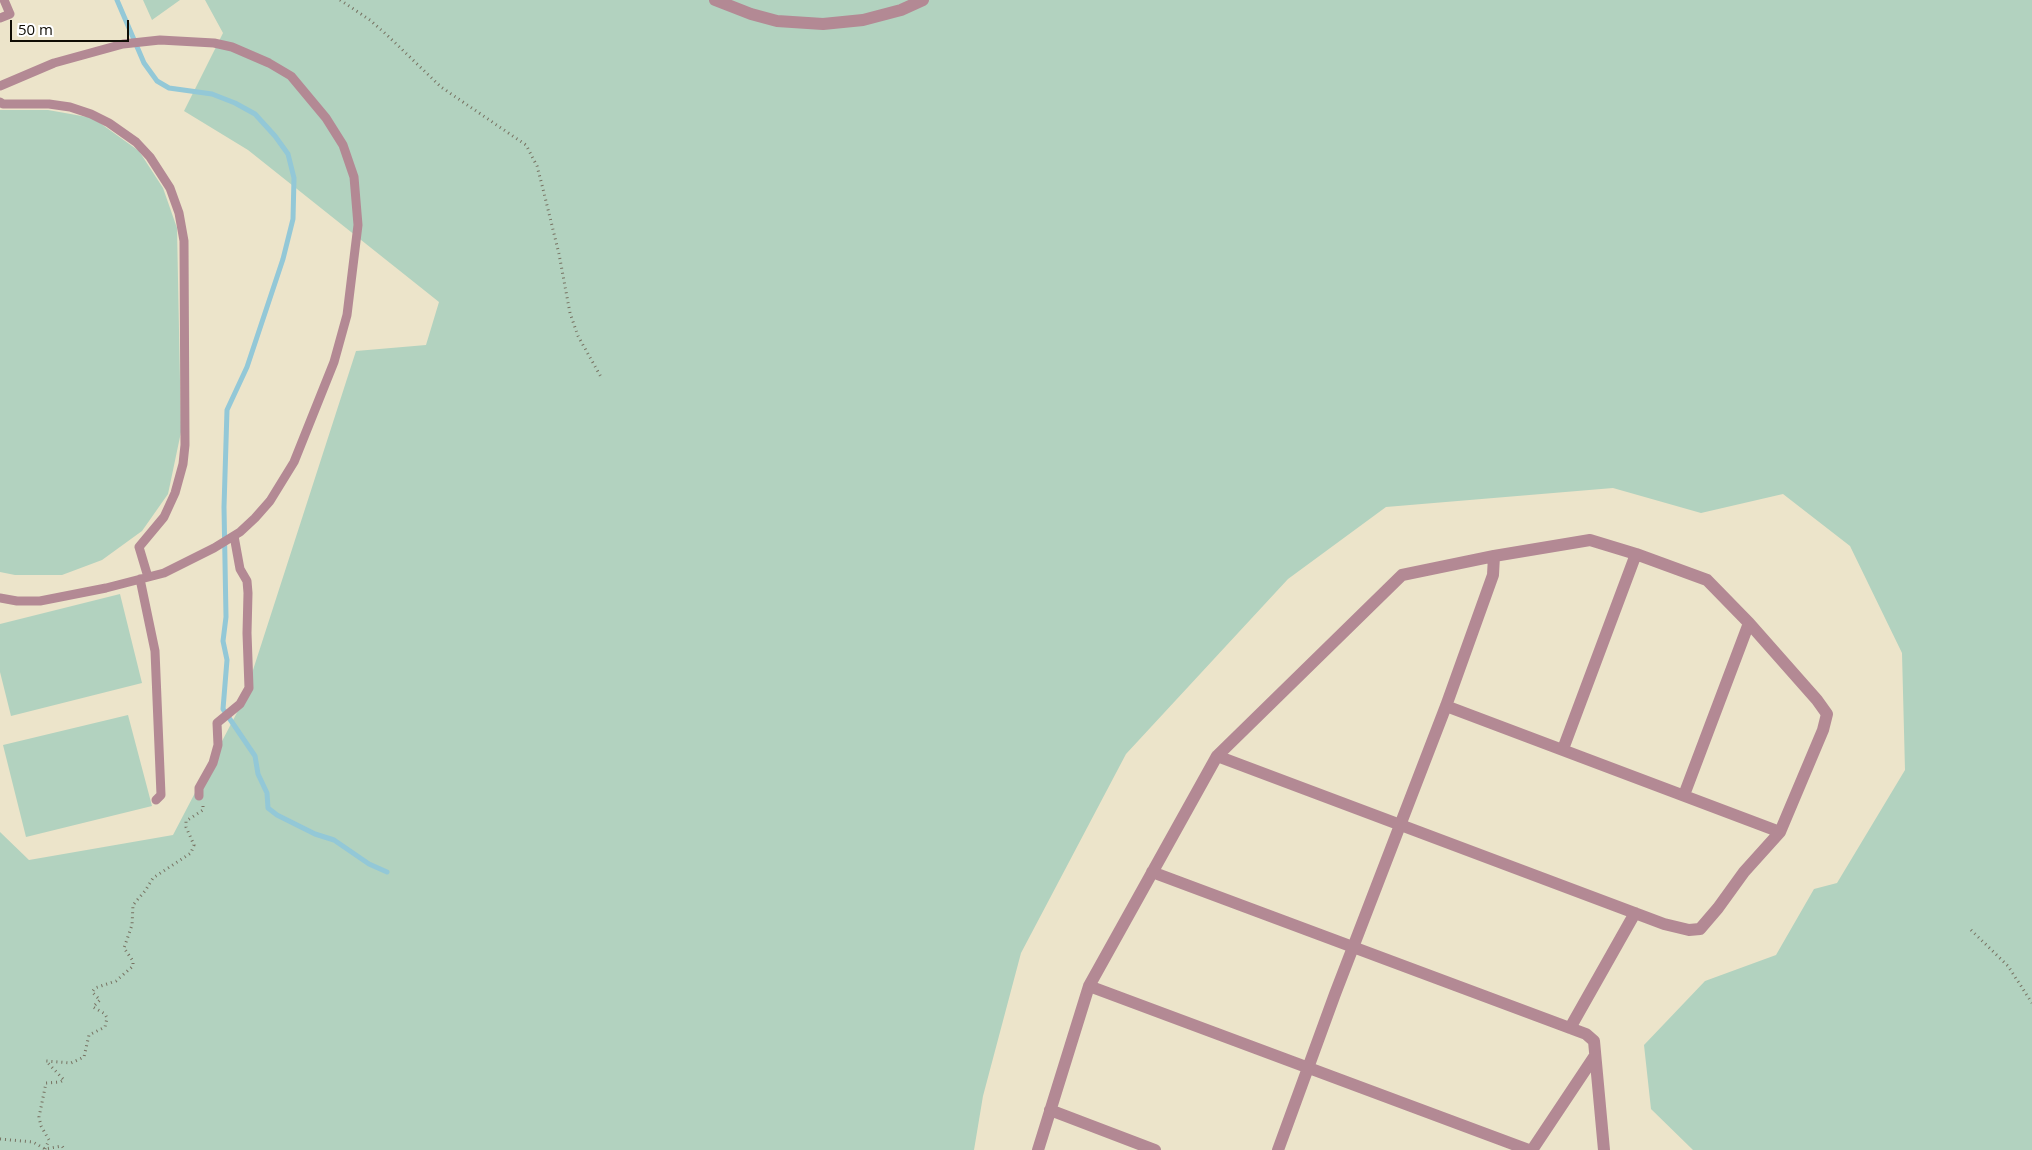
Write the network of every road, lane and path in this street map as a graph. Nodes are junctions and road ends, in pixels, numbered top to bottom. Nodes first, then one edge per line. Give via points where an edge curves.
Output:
1 (4, 0) edge
2 (340, 0) edge
3 (715, 0) edge
4 (923, 0) edge
5 (0, 18) edge
6 (0, 86) edge
7 (0, 102) edge
8 (601, 377) dead end
9 (234, 536) junction
10 (1636, 554) junction
11 (1494, 556) junction
12 (144, 578) junction
13 (0, 598) edge
14 (1749, 623) junction
15 (1446, 706) junction
16 (1563, 749) junction
17 (1217, 756) junction
18 (1684, 795) junction
19 (200, 796) joint
20 (156, 800) dead end
21 (1400, 824) junction
22 (1780, 832) junction
23 (1152, 872) junction
24 (1635, 913) junction
25 (1972, 930) dead end
26 (1354, 948) junction
27 (1089, 986) junction
28 (2032, 1003) edge
29 (1570, 1028) junction
30 (1594, 1056) junction
31 (1308, 1067) junction
32 (1050, 1110) junction
33 (0, 1139) edge
34 (45, 1149) edge
35 (65, 1150) edge
36 (1038, 1150) edge
37 (1155, 1150) edge
38 (1278, 1150) edge
39 (1531, 1150) edge
40 (1604, 1150) edge

1 - 5 lane via 10,14
2 - 8 path via 370,20 441,87 526,145 542,184 570,313 578,336
3 - 4 street via 777,21 823,24 862,20
6 - 9 lane via 54,63 123,44 160,40 214,43 240,50 291,76 326,118 343,145 354,177 358,225 347,315 334,362 294,462 270,501
7 - 12 lane via 70,107 109,123 150,156 170,188 179,213 184,240 185,445 175,493 164,516 139,547
9 - 12 lane via 164,572
9 - 19 lane via 240,569 247,581 249,688 240,704 217,723 218,745 213,763 199,788
10 - 11 street via 1590,540
10 - 14 street via 1707,580
10 - 16 street
11 - 15 street via 1493,576
11 - 17 street via 1402,575
12 - 13 lane via 40,601
12 - 20 lane via 155,651 162,795
14 - 18 street
14 - 22 street via 1827,714
15 - 16 street
15 - 21 street
16 - 18 street
17 - 21 street
17 - 23 street
18 - 22 street
19 - 34 path via 203,810 186,821 194,845 191,853 153,878 133,905 132,925 124,948 133,966 116,981 92,992 100,1000 93,1007 106,1014 105,1027 89,1035 84,1056 70,1063 46,1061 64,1080 46,1083 39,1117 40,1126 49,1140
21 - 24 street
21 - 26 street
22 - 24 street via 1700,929 1678,928
23 - 26 street
23 - 27 street
24 - 29 street
25 - 28 path via 2008,966
26 - 29 street
26 - 31 street
27 - 31 street
27 - 32 street
29 - 30 street via 1594,1041
30 - 39 street
30 - 40 street
31 - 38 street
31 - 39 street
32 - 36 street
32 - 37 street
33 - 34 path via 33,1142
34 - 35 path via 62,1146

